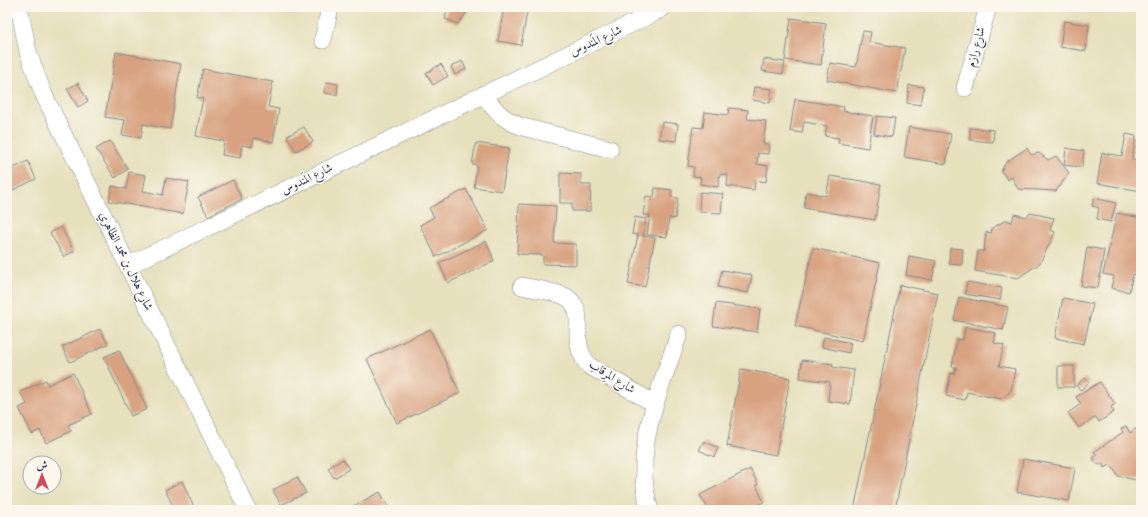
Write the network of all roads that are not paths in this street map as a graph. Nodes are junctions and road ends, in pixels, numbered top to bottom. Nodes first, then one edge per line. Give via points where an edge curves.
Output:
1 (19, 7) edge
2 (330, 7) edge
3 (664, 7) edge
4 (988, 7) edge
5 (323, 40) dead end
6 (965, 88) dead end
7 (484, 94) junction
8 (610, 149) dead end
9 (129, 265) junction
10 (522, 286) dead end
11 (679, 334) dead end
12 (655, 404) junction
13 (248, 510) edge
14 (650, 510) edge

1 - 9 street, شارع هلال بن محمد الظاهري via 28,52 43,92
2 - 5 street
3 - 7 street, شارع المَندوس
4 - 6 street, شارع رازم
7 - 8 street via 496,111 513,124
7 - 9 street, شارع المَندوس
9 - 13 street, شارع هلال بن محمد الظاهري
10 - 12 street, شارع المِرقاب via 568,298 577,311 579,346 588,365
11 - 12 street
12 - 14 street via 644,449 643,466

